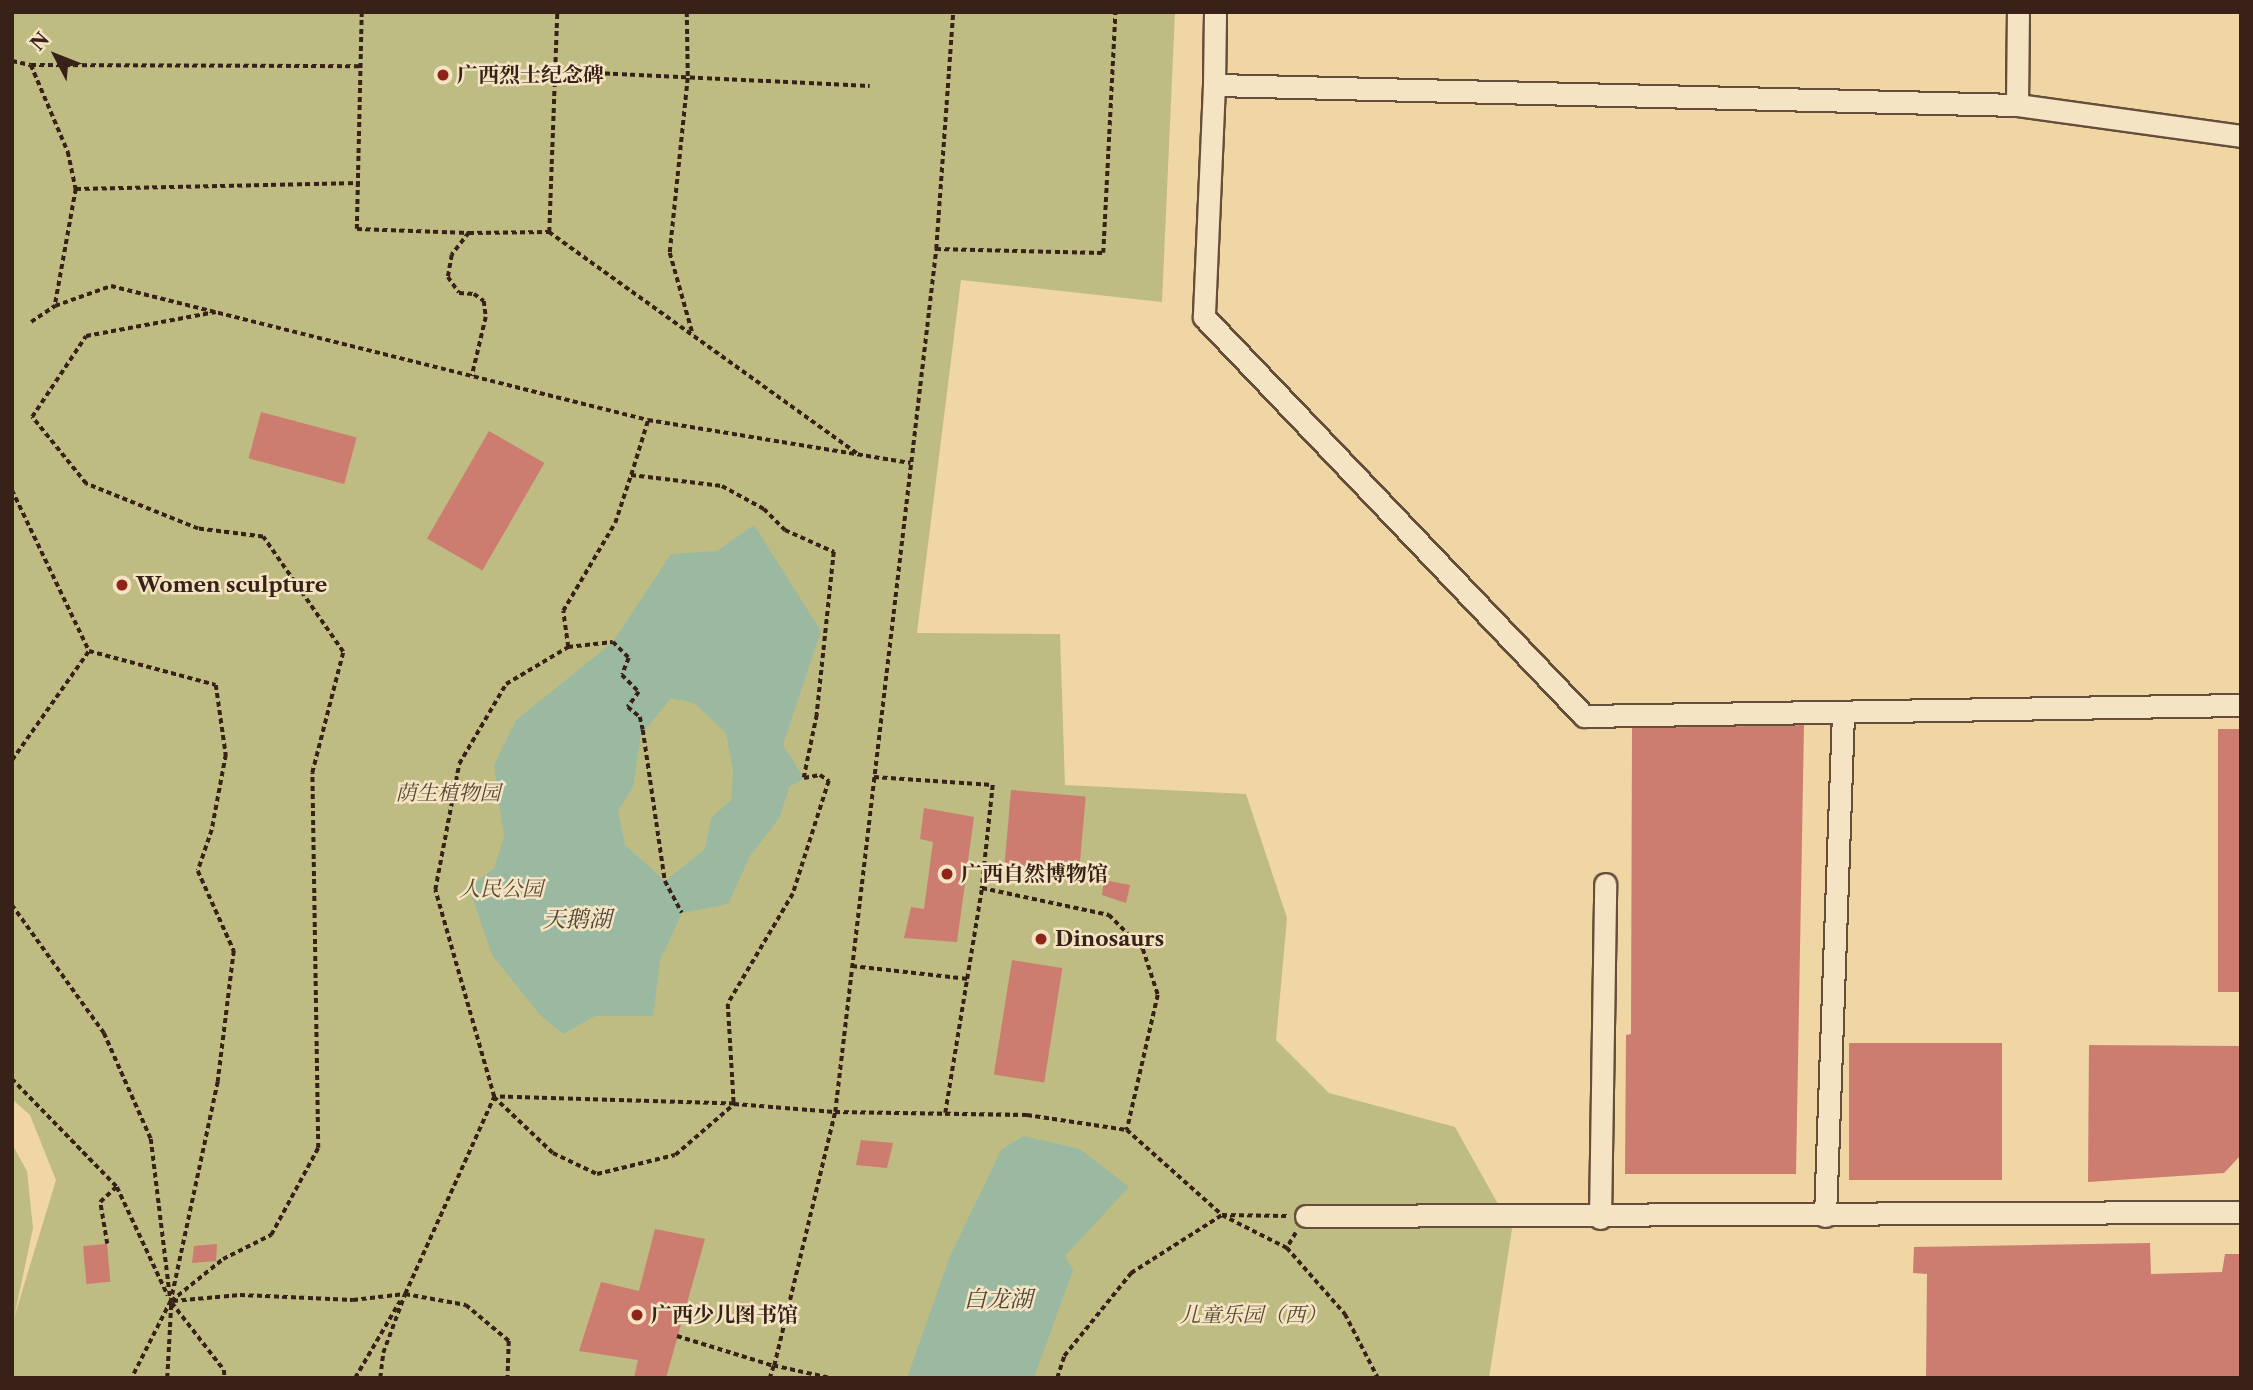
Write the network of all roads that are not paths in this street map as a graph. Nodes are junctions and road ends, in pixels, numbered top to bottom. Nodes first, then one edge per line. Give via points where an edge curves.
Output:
1 (1215, 12) edge
2 (2018, 12) edge
3 (1214, 85) junction
4 (2017, 105) junction
5 (2241, 136) edge
6 (2241, 705) edge
7 (1843, 712) junction
8 (1605, 884) dead end
9 (2241, 1212) edge
10 (1307, 1216) road end
11 (1825, 1216) junction
12 (1600, 1218) junction

1 - 3 street
2 - 4 street
3 - 4 street
3 - 7 street via 1204,317 1584,716
4 - 5 street
6 - 7 street
7 - 11 street
8 - 12 street
9 - 11 street
10 - 12 street
11 - 12 street

